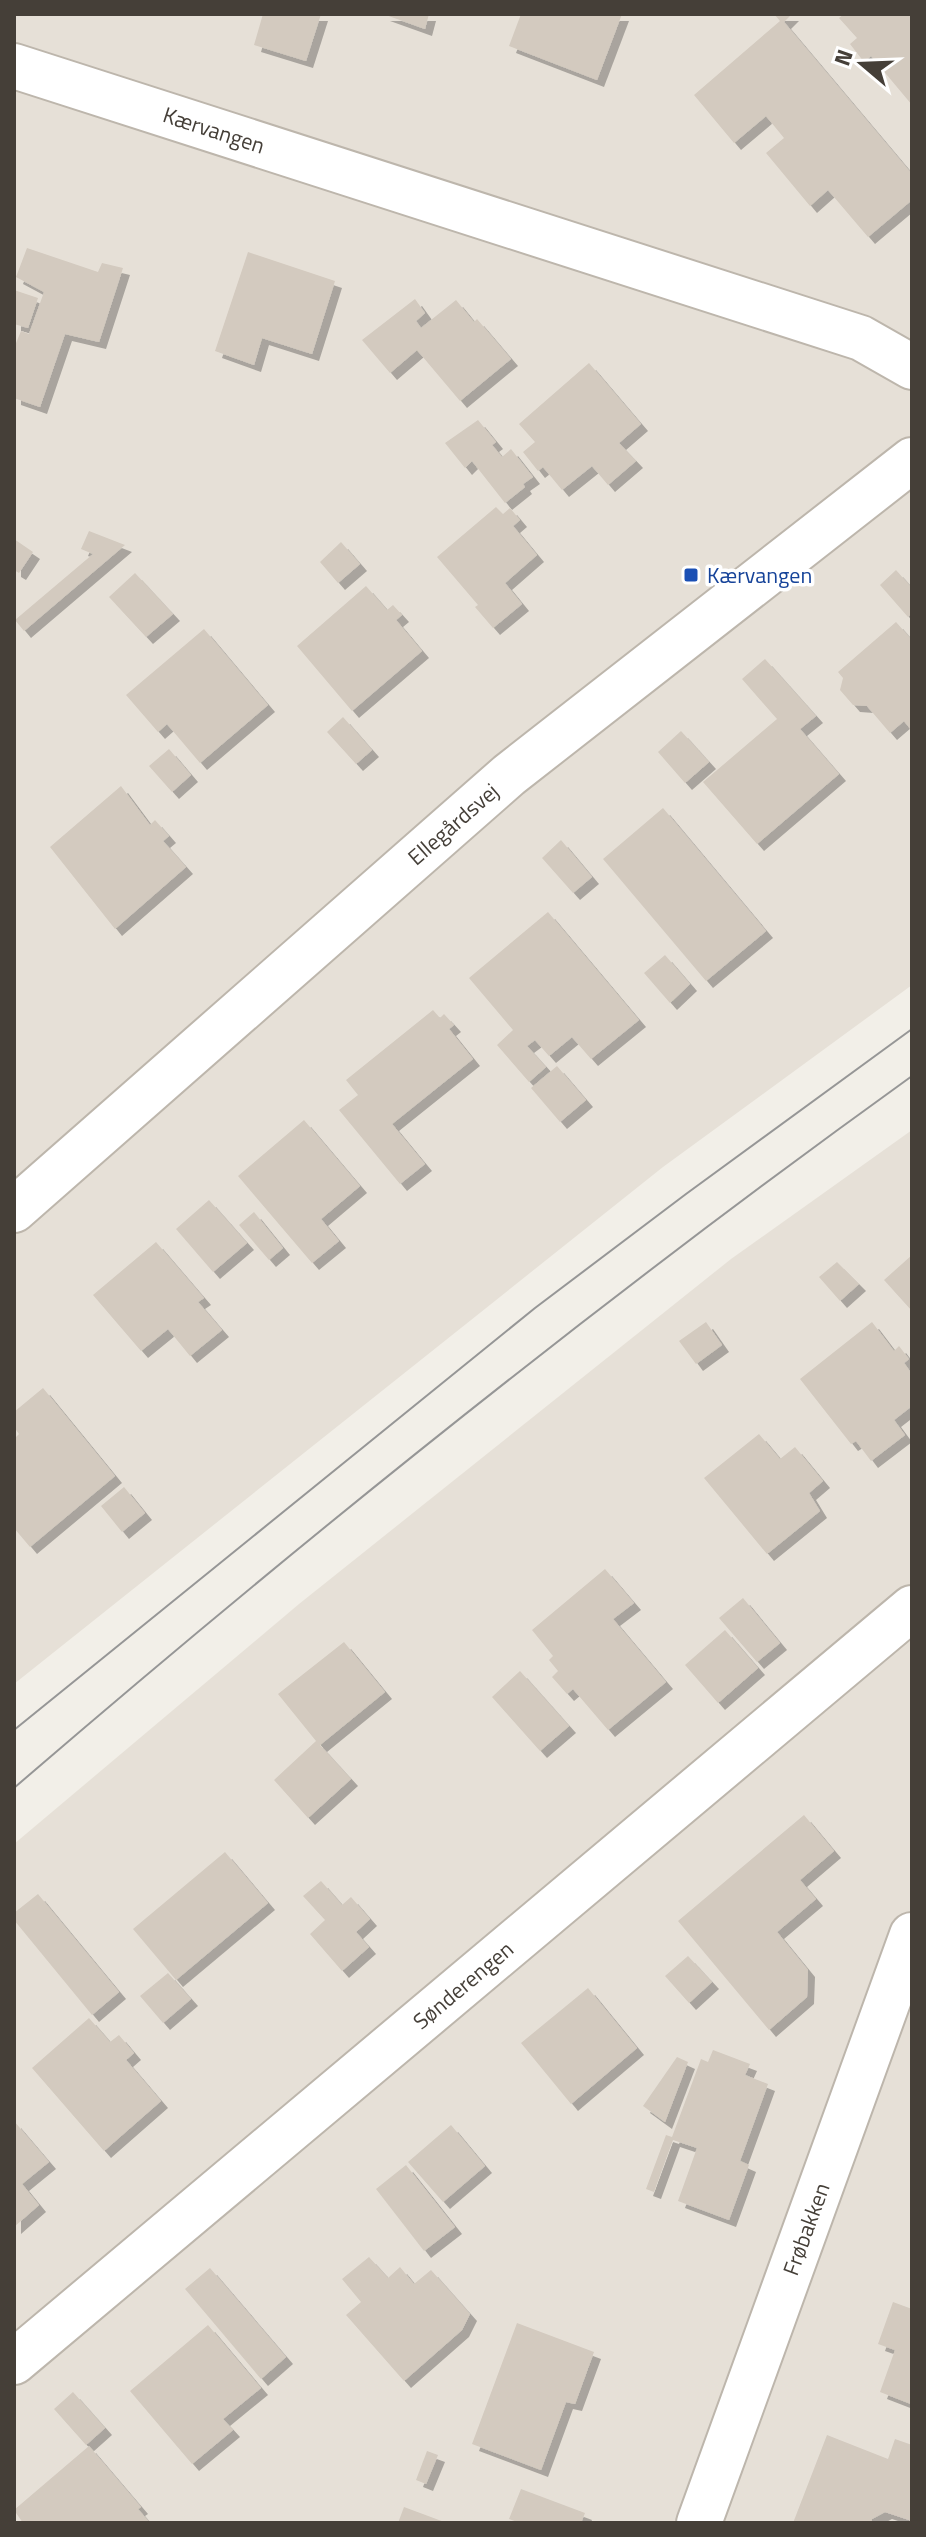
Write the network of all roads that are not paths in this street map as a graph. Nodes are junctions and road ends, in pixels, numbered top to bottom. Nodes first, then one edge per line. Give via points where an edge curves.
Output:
1 (14, 66) edge
2 (912, 367) edge
3 (912, 460) edge
4 (19, 1195) edge
5 (912, 1608) edge
6 (912, 1935) edge
7 (14, 2362) edge
8 (699, 2523) edge

1 - 2 street, Kærvangen via 861,338
3 - 4 street, Ellegårdsvej via 509,775
5 - 7 street, Sønderengen
6 - 8 street, Frøbakken

